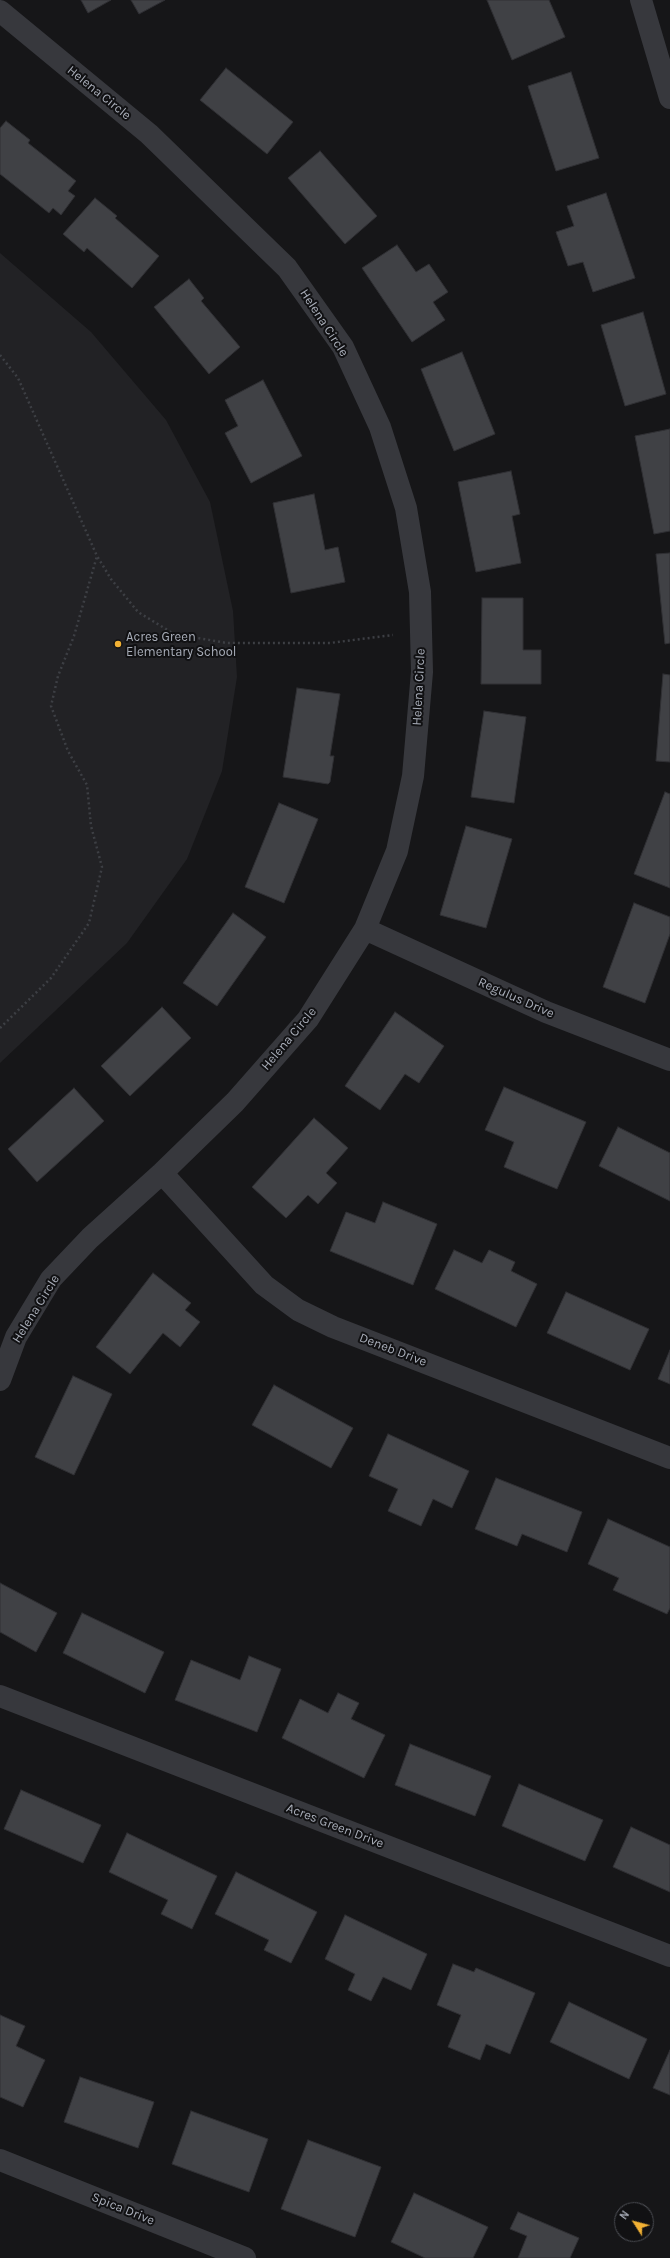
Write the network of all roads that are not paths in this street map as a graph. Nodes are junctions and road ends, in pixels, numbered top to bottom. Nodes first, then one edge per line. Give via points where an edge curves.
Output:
1 (641, 0) edge
2 (0, 11) edge
3 (668, 87) edge
4 (365, 929) junction
5 (670, 1060) edge
6 (162, 1173) junction
7 (0, 1380) edge
8 (670, 1458) edge
9 (0, 1696) edge
10 (670, 1956) edge
11 (0, 2160) edge
12 (245, 2258) edge

1 - 3 street
2 - 4 street, Helena Circle via 149,134 287,268 343,347 380,428 406,508 420,592 422,672 413,776 397,851
4 - 5 street, Regulus Drive via 546,1012
4 - 6 street, Helena Circle via 308,1019 235,1102
6 - 7 street, Helena Circle via 90,1238 51,1279 16,1337
6 - 8 street, Deneb Drive via 264,1285 298,1310 334,1327
9 - 10 street, Acres Green Drive
11 - 12 street, Spica Drive

